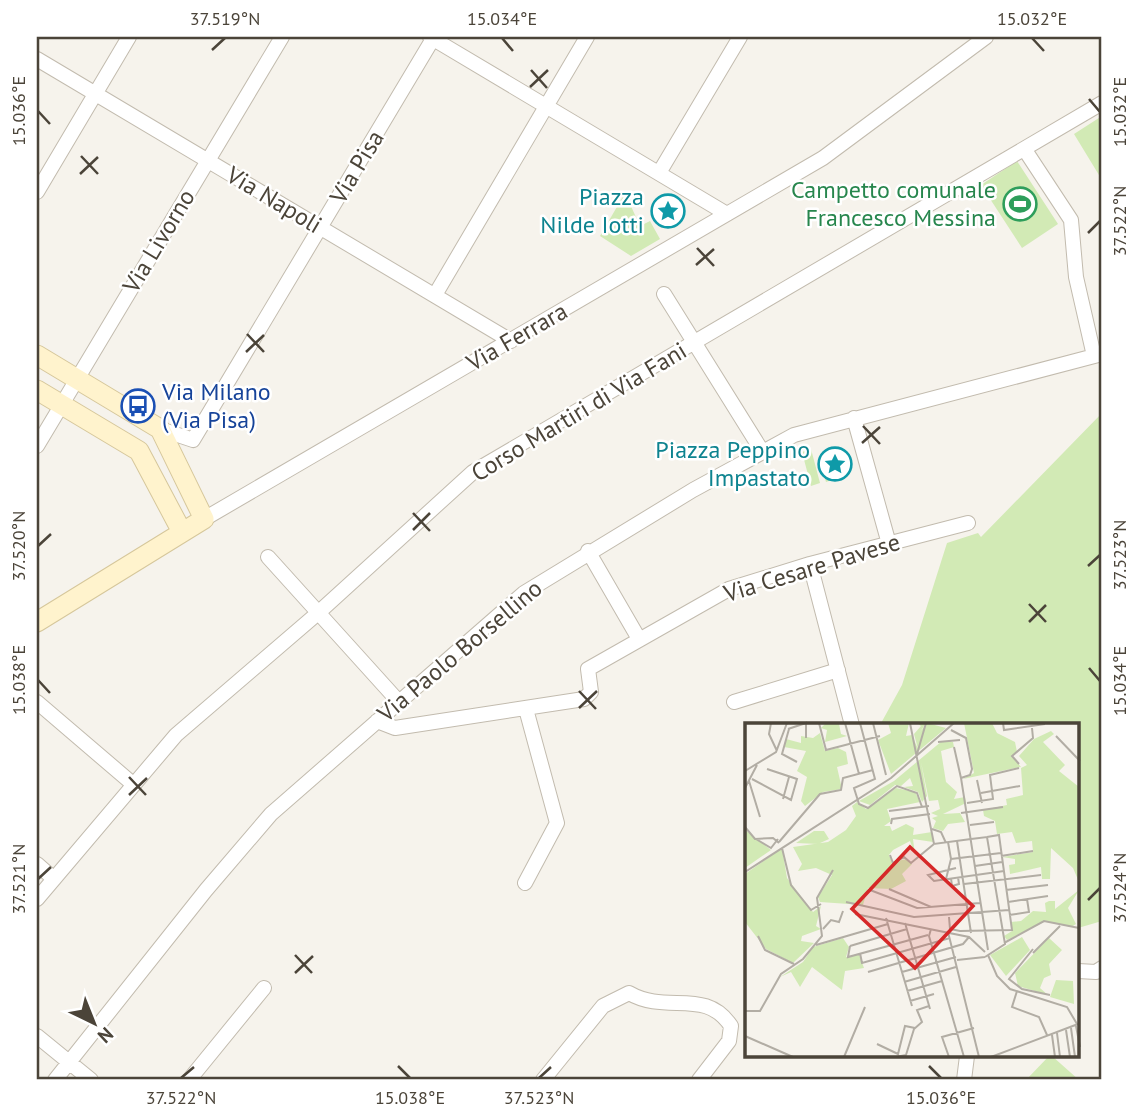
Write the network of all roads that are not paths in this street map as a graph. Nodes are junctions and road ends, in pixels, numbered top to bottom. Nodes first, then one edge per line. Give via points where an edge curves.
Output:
1 (129, 37) edge
2 (282, 37) edge
3 (433, 37) edge
4 (587, 37) edge
5 (740, 37) edge
6 (986, 37) edge
7 (37, 59) edge
8 (95, 94) junction
9 (1102, 103) edge
10 (546, 106) junction
11 (1025, 149) junction
12 (208, 160) junction
13 (659, 173) junction
14 (37, 192) edge
15 (727, 214) junction
16 (321, 228) junction
17 (664, 294) dead end
18 (435, 295) junction
19 (512, 341) junction
20 (694, 342) junction
21 (37, 355) edge
22 (1098, 355) edge
23 (77, 379) junction
24 (37, 390) edge
25 (61, 405) junction
26 (854, 418) junction
27 (160, 429) junction
28 (37, 446) edge
29 (762, 451) junction
30 (204, 519) junction
31 (968, 523) dead end
32 (183, 532) junction
33 (889, 544) junction
34 (588, 551) junction
35 (268, 557) dead end
36 (810, 564) junction
37 (318, 613) junction
38 (37, 622) edge
39 (639, 639) junction
40 (838, 670) junction
41 (37, 702) edge
42 (399, 702) junction
43 (734, 702) dead end
44 (526, 709) junction
45 (377, 721) junction
46 (851, 723) edge
47 (134, 785) junction
48 (37, 863) edge
49 (54, 879) junction
50 (525, 883) dead end
51 (37, 900) edge
52 (1102, 968) edge
53 (1080, 971) edge
54 (264, 988) dead end
55 (37, 1036) edge
56 (967, 1058) edge
57 (69, 1062) junction
58 (55, 1080) edge
59 (91, 1080) edge
60 (189, 1080) edge
61 (543, 1080) edge
62 (699, 1080) edge
63 (964, 1080) edge

1 - 8 street
2 - 12 street, Via Livorno
3 - 10 street
3 - 16 street, Via Pisa
4 - 10 street
5 - 13 street
6 - 15 street, Via Ferrara via 823,158
7 - 8 street, Via Napoli
8 - 12 street, Via Napoli
8 - 14 street
9 - 11 street, Corso Martiri di Via Fani
10 - 13 street
10 - 18 street
11 - 20 street, Corso Martiri di Via Fani
11 - 22 street via 1071,220 1076,277
12 - 16 street, Via Napoli
12 - 23 street, Via Livorno
13 - 15 street
15 - 19 street, Via Ferrara
16 - 18 street, Via Napoli
16 - 27 street, Via Pisa via 193,440
17 - 20 street
18 - 19 street, Via Napoli
19 - 30 street, Via Ferrara
20 - 29 street
20 - 37 street, Corso Martiri di Via Fani via 474,472
21 - 23 street
22 - 26 street, Via Paolo Borsellino
23 - 25 street, Via Livorno
23 - 27 street
24 - 25 street
25 - 28 street, Via Livorno
25 - 32 street via 139,452
26 - 29 street, Via Paolo Borsellino via 794,435
26 - 33 street
27 - 30 street
29 - 34 street, Via Paolo Borsellino
30 - 32 street, Via Ferrara
31 - 33 street, Via Cesare Pavese
32 - 38 street, Via Ferrara
33 - 36 street, Via Cesare Pavese
34 - 39 street
34 - 42 street, Via Paolo Borsellino via 524,593
35 - 37 street
36 - 39 street, Via Cesare Pavese via 729,589
36 - 40 street
37 - 42 street
37 - 47 street, Corso Martiri di Via Fani via 176,734
39 - 44 street, Via Cesare Pavese via 588,669 591,692 584,699
40 - 43 street
40 - 46 street
41 - 47 street
42 - 45 street, Via Paolo Borsellino
44 - 45 street via 395,728
44 - 50 street via 556,823
45 - 57 street, Via Paolo Borsellino via 271,814
47 - 49 street, Corso Martiri di Via Fani
48 - 49 street
49 - 51 street, Corso Martiri di Via Fani
52 - 53 street
54 - 60 street
55 - 57 street
56 - 63 street
57 - 58 street, Via Paolo Borsellino
57 - 59 street
61 - 62 street via 603,1006 629,993 646,1003 708,1004 723,1014 731,1026 729,1041

